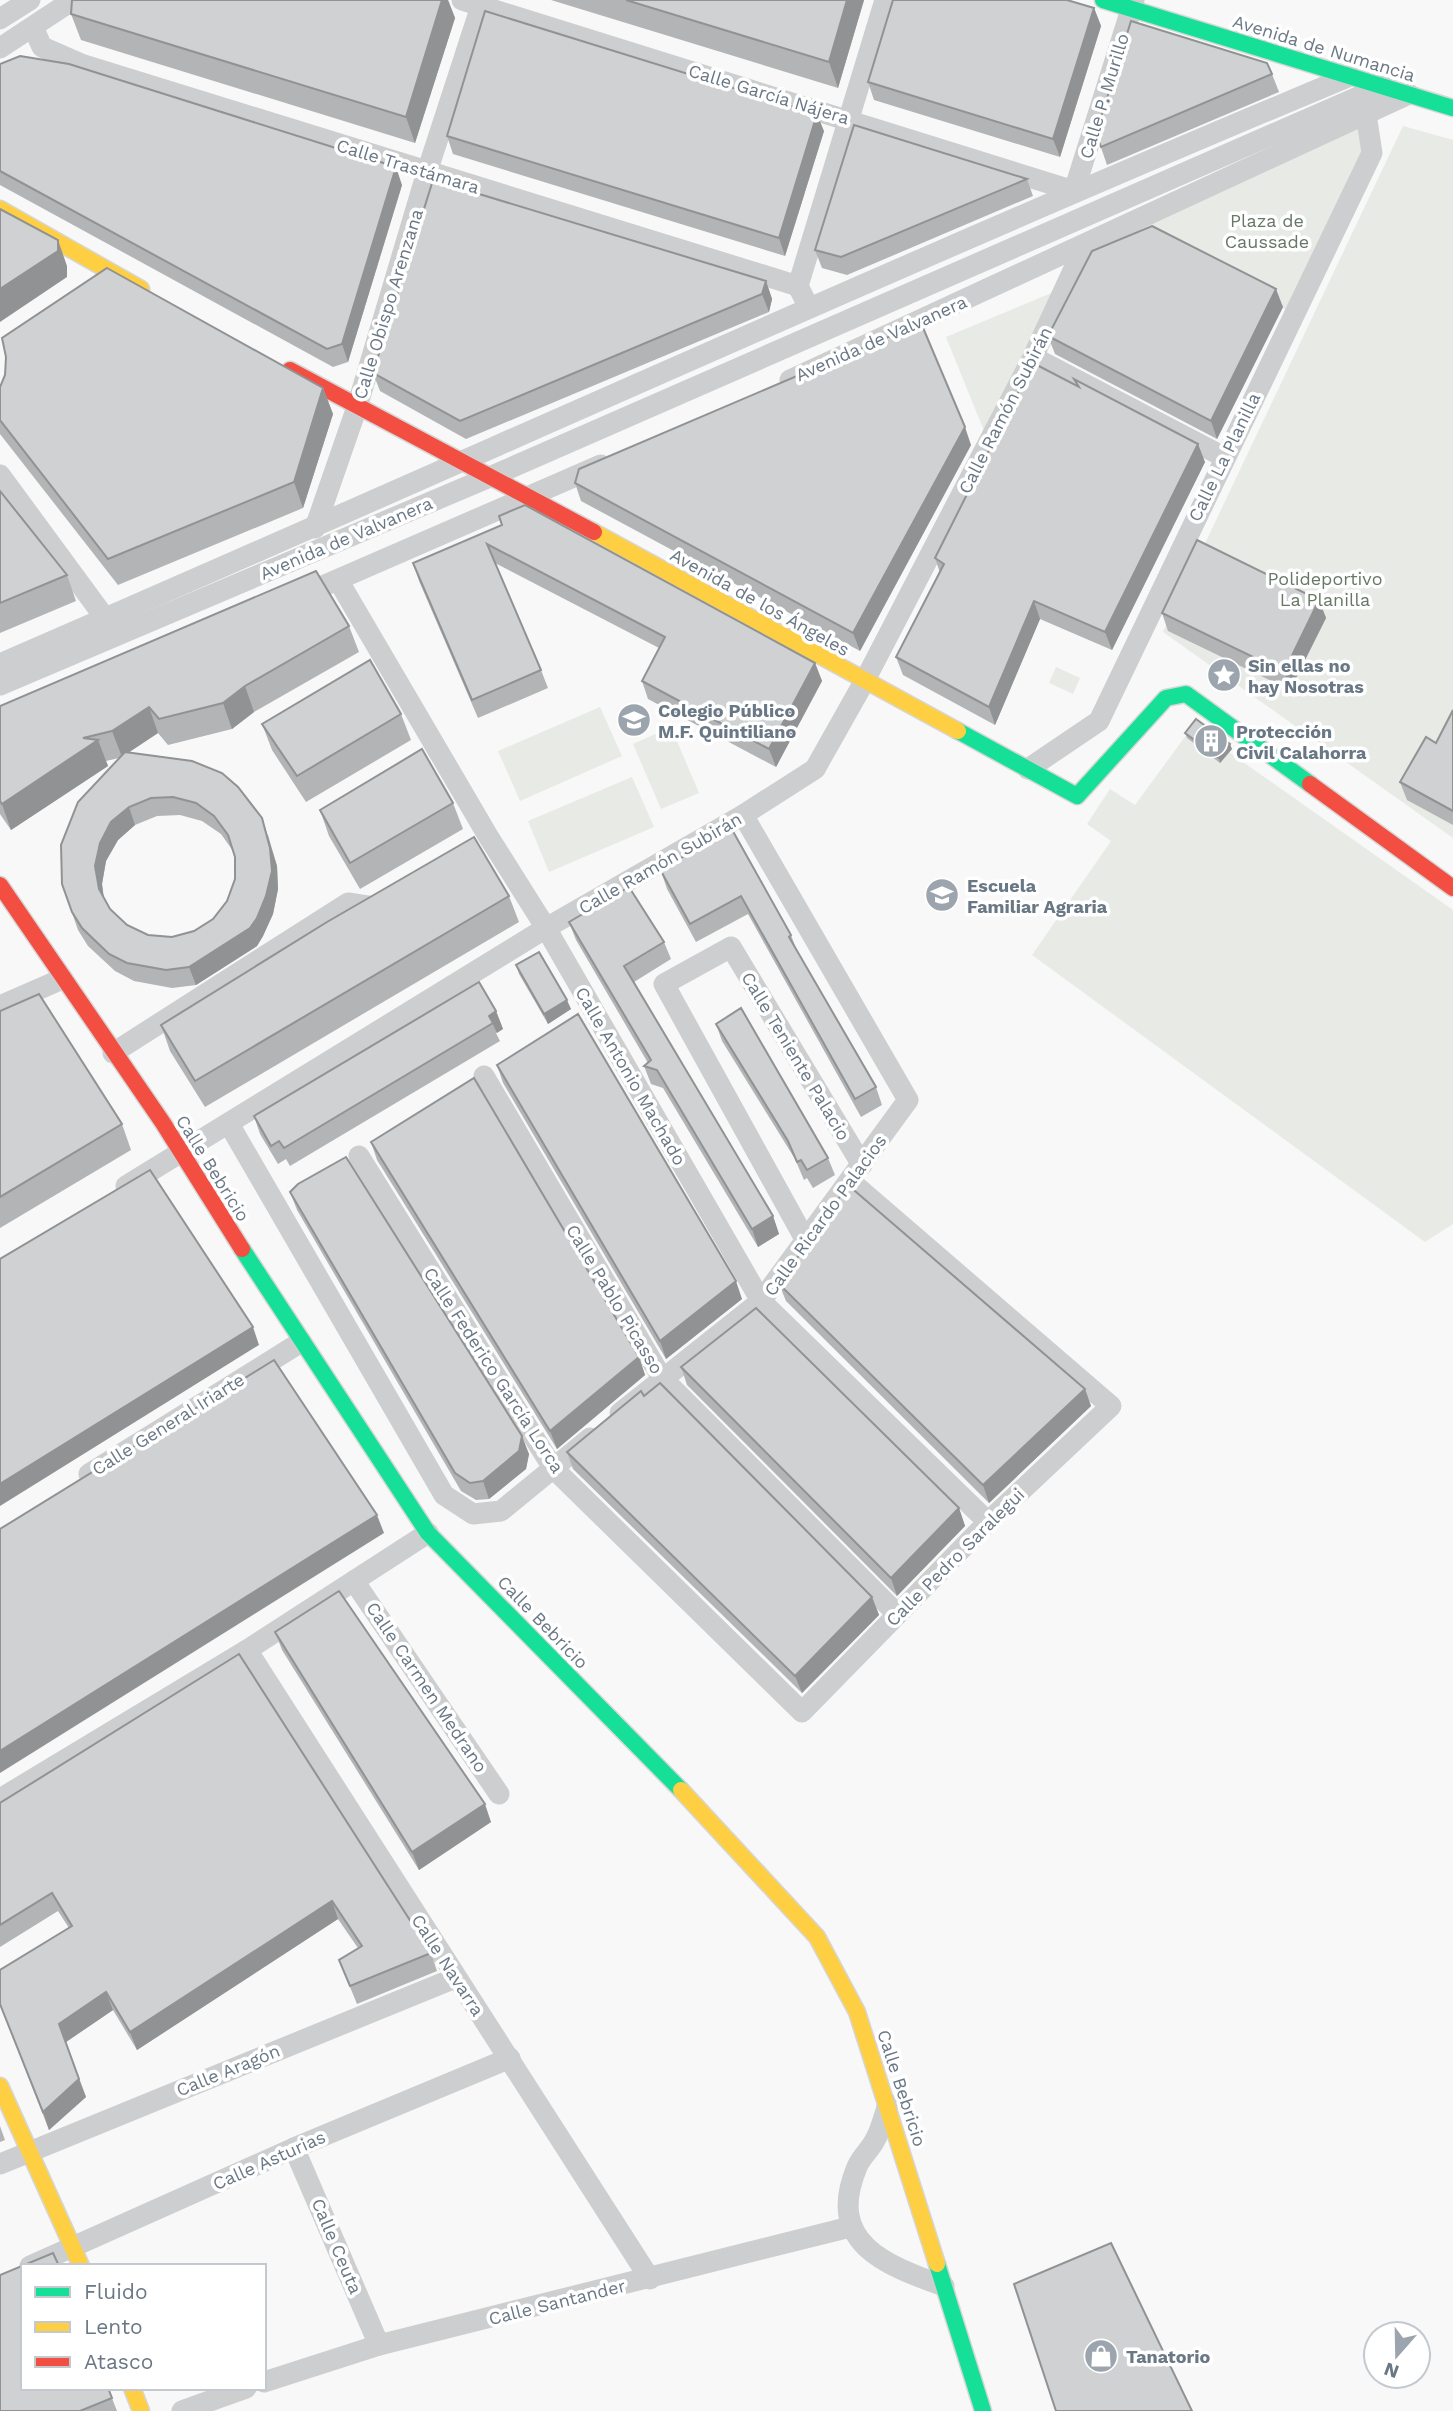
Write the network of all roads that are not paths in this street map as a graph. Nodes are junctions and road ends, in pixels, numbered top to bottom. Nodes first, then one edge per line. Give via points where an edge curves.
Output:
1 (30, 0) edge
2 (73, 0) edge
3 (885, 0) edge
4 (1102, 0) edge
5 (475, 2) edge
6 (1133, 4) edge
7 (0, 19) edge
8 (33, 27) junction
9 (0, 48) edge
10 (1350, 76) junction
11 (1383, 86) junction
12 (1409, 94) junction
13 (1453, 108) edge
14 (1366, 114) junction
15 (847, 118) junction
16 (427, 172) junction
17 (1074, 191) junction
18 (0, 209) edge
19 (1084, 247) junction
20 (116, 275) junction
21 (798, 286) junction
22 (91, 288) edge
23 (152, 295) edge
24 (811, 310) junction
25 (1033, 357) junction
26 (272, 360) edge
27 (770, 389) edge
28 (357, 407) junction
29 (619, 457) edge
30 (1224, 457) junction
31 (463, 460) junction
32 (0, 475) edge
33 (492, 476) junction
34 (531, 497) junction
35 (315, 528) junction
36 (338, 580) junction
37 (276, 606) edge
38 (105, 618) junction
39 (0, 664) edge
40 (864, 682) junction
41 (0, 685) edge
42 (1028, 769) junction
43 (743, 816) junction
44 (488, 836) junction
45 (465, 850) edge
46 (0, 885) edge
47 (1453, 888) edge
48 (397, 893) edge
49 (546, 928) junction
50 (62, 979) junction
51 (0, 1006) edge
52 (593, 1012) junction
53 (571, 1024) edge
54 (113, 1053) junction
55 (506, 1063) edge
56 (484, 1076) junction
57 (461, 1091) edge
58 (229, 1124) junction
59 (382, 1142) edge
60 (181, 1154) junction
61 (359, 1156) junction
62 (335, 1170) edge
63 (856, 1173) junction
64 (299, 1189) edge
65 (103, 1199) edge
66 (275, 1203) junction
67 (806, 1241) junction
68 (761, 1301) junction
69 (301, 1342) junction
70 (662, 1378) junction
71 (1111, 1406) joint
72 (553, 1468) junction
73 (70, 1486) edge
74 (988, 1522) junction
75 (428, 1533) junction
76 (354, 1581) junction
77 (897, 1614) junction
78 (247, 1650) junction
79 (802, 1712) joint
80 (499, 1794) dead end
81 (0, 1799) edge
82 (455, 1978) junction
83 (510, 2058) junction
84 (0, 2086) edge
85 (888, 2104) junction
86 (294, 2148) junction
87 (27, 2152) junction
88 (0, 2164) edge
89 (850, 2227) junction
90 (77, 2256) edge
91 (45, 2264) edge
92 (650, 2279) junction
93 (944, 2286) junction
94 (379, 2345) junction
95 (266, 2381) edge
96 (133, 2390) edge
97 (240, 2390) edge
98 (141, 2411) edge
99 (182, 2411) edge
100 (983, 2411) edge

1 - 7 street
2 - 8 street
3 - 15 street
4 - 6 street, Avenida de Numancia
5 - 15 street, Calle García Nájera
5 - 16 street, Calle Obispo Arenzana
6 - 10 street, Avenida de Numancia
6 - 17 street, Calle P. Murillo
8 - 9 street
8 - 16 street, Calle Trastámara via 42,47 81,64
10 - 11 street, Avenida de Numancia
10 - 17 street, Avenida de Valvanera
11 - 12 street, Avenida de Numancia
11 - 33 street, Avenida de Valvanera
12 - 13 street, Avenida de Numancia
12 - 14 street, Avenida de Valvanera
14 - 19 street, Avenida de Valvanera
14 - 30 street, Calle La Planilla via 1372,153
15 - 17 street, Calle García Nájera
15 - 21 street
16 - 21 street, Calle Trastámara
16 - 28 street, Calle Obispo Arenzana
17 - 24 street, Avenida de Valvanera
18 - 20 street
19 - 25 street, Calle Ramón Subirán
19 - 27 street, Avenida de Valvanera
20 - 22 street
20 - 23 street
21 - 24 street
24 - 31 street, Avenida de Valvanera
25 - 30 street
25 - 40 street, Calle Ramón Subirán
26 - 28 street, Avenida de los Ángeles
28 - 31 street, Avenida de los Ángeles
28 - 35 street, Calle Obispo Arenzana
29 - 34 street, Avenida de Valvanera
30 - 42 street, Calle La Planilla via 1099,721
31 - 33 street, Avenida de los Ángeles
31 - 35 street, Avenida de Valvanera
32 - 38 street
33 - 34 street, Avenida de los Ángeles
33 - 41 street, Avenida de Valvanera
34 - 36 street, Avenida de Valvanera
34 - 40 street, Avenida de los Ángeles
35 - 38 street, Avenida de Valvanera
36 - 37 street, Avenida de Valvanera
36 - 44 street, Calle Antonio Machado
38 - 39 street, Avenida de Valvanera
40 - 42 street, Avenida de los Ángeles
40 - 43 street, Calle Ramón Subirán via 816,769
42 - 47 street, Avenida de los Ángeles via 1077,796 1166,698 1186,694
43 - 49 street, Calle Ramón Subirán
43 - 63 street, Calle Ricardo Palacios via 908,1100
44 - 45 street
44 - 49 street, Calle Antonio Machado
46 - 50 street, Calle Bebricio
48 - 54 street via 374,907 348,902
49 - 52 street, Calle Antonio Machado
49 - 58 street, Calle Ramón Subirán
50 - 51 street
50 - 54 street, Calle Bebricio
52 - 53 street
52 - 68 street, Calle Antonio Machado
54 - 60 street, Calle Bebricio
55 - 56 street
56 - 57 street
56 - 70 street, Calle Pablo Picasso
58 - 60 street, Calle Ramón Subirán
58 - 66 street, Calle Ricardo Palacios
59 - 61 street
60 - 65 street, Calle Ramón Subirán
60 - 69 street, Calle Bebricio
61 - 62 street
61 - 72 street, Calle Federico García Lorca
63 - 67 street, Calle Ricardo Palacios
63 - 67 street, Calle Teniente Palacio via 731,947 664,984
63 - 71 street, Calle Teniente Palacio
64 - 66 street
66 - 72 street, Calle Ricardo Palacios via 444,1495 473,1514 501,1511
67 - 68 street, Calle Ricardo Palacios
68 - 70 street, Calle Ricardo Palacios
68 - 74 street, Calle Antonio Machado
69 - 73 street, Calle General Iriarte
69 - 75 street, Calle Bebricio
70 - 72 street, Calle Ricardo Palacios
70 - 77 street, Calle Pablo Picasso
71 - 74 street, Calle Pedro Saralegui
72 - 79 street, Calle Federico García Lorca
74 - 77 street, Calle Pedro Saralegui
75 - 76 street
75 - 85 street, Calle Bebricio via 728,1839 817,1937 858,2012
76 - 78 street
76 - 80 street, Calle Carmen Medrano
77 - 79 street, Calle Pedro Saralegui
78 - 81 street
78 - 82 street, Calle Navarra
82 - 83 street, Calle Navarra
82 - 87 street, Calle Aragón
83 - 86 street, Calle Asturias
83 - 92 street, Calle Navarra
84 - 87 street
85 - 89 street via 877,2138 857,2166 848,2196
85 - 93 street, Calle Bebricio
86 - 90 street, Calle Asturias
86 - 94 street, Calle Ceuta
87 - 88 street, Calle Aragón
87 - 90 street
89 - 92 street, Calle Santander
89 - 93 street via 878,2259
90 - 91 street, Calle Asturias
92 - 94 street, Calle Santander
93 - 100 street, Calle Bebricio
94 - 95 street, Calle Santander
96 - 98 street
97 - 99 street

